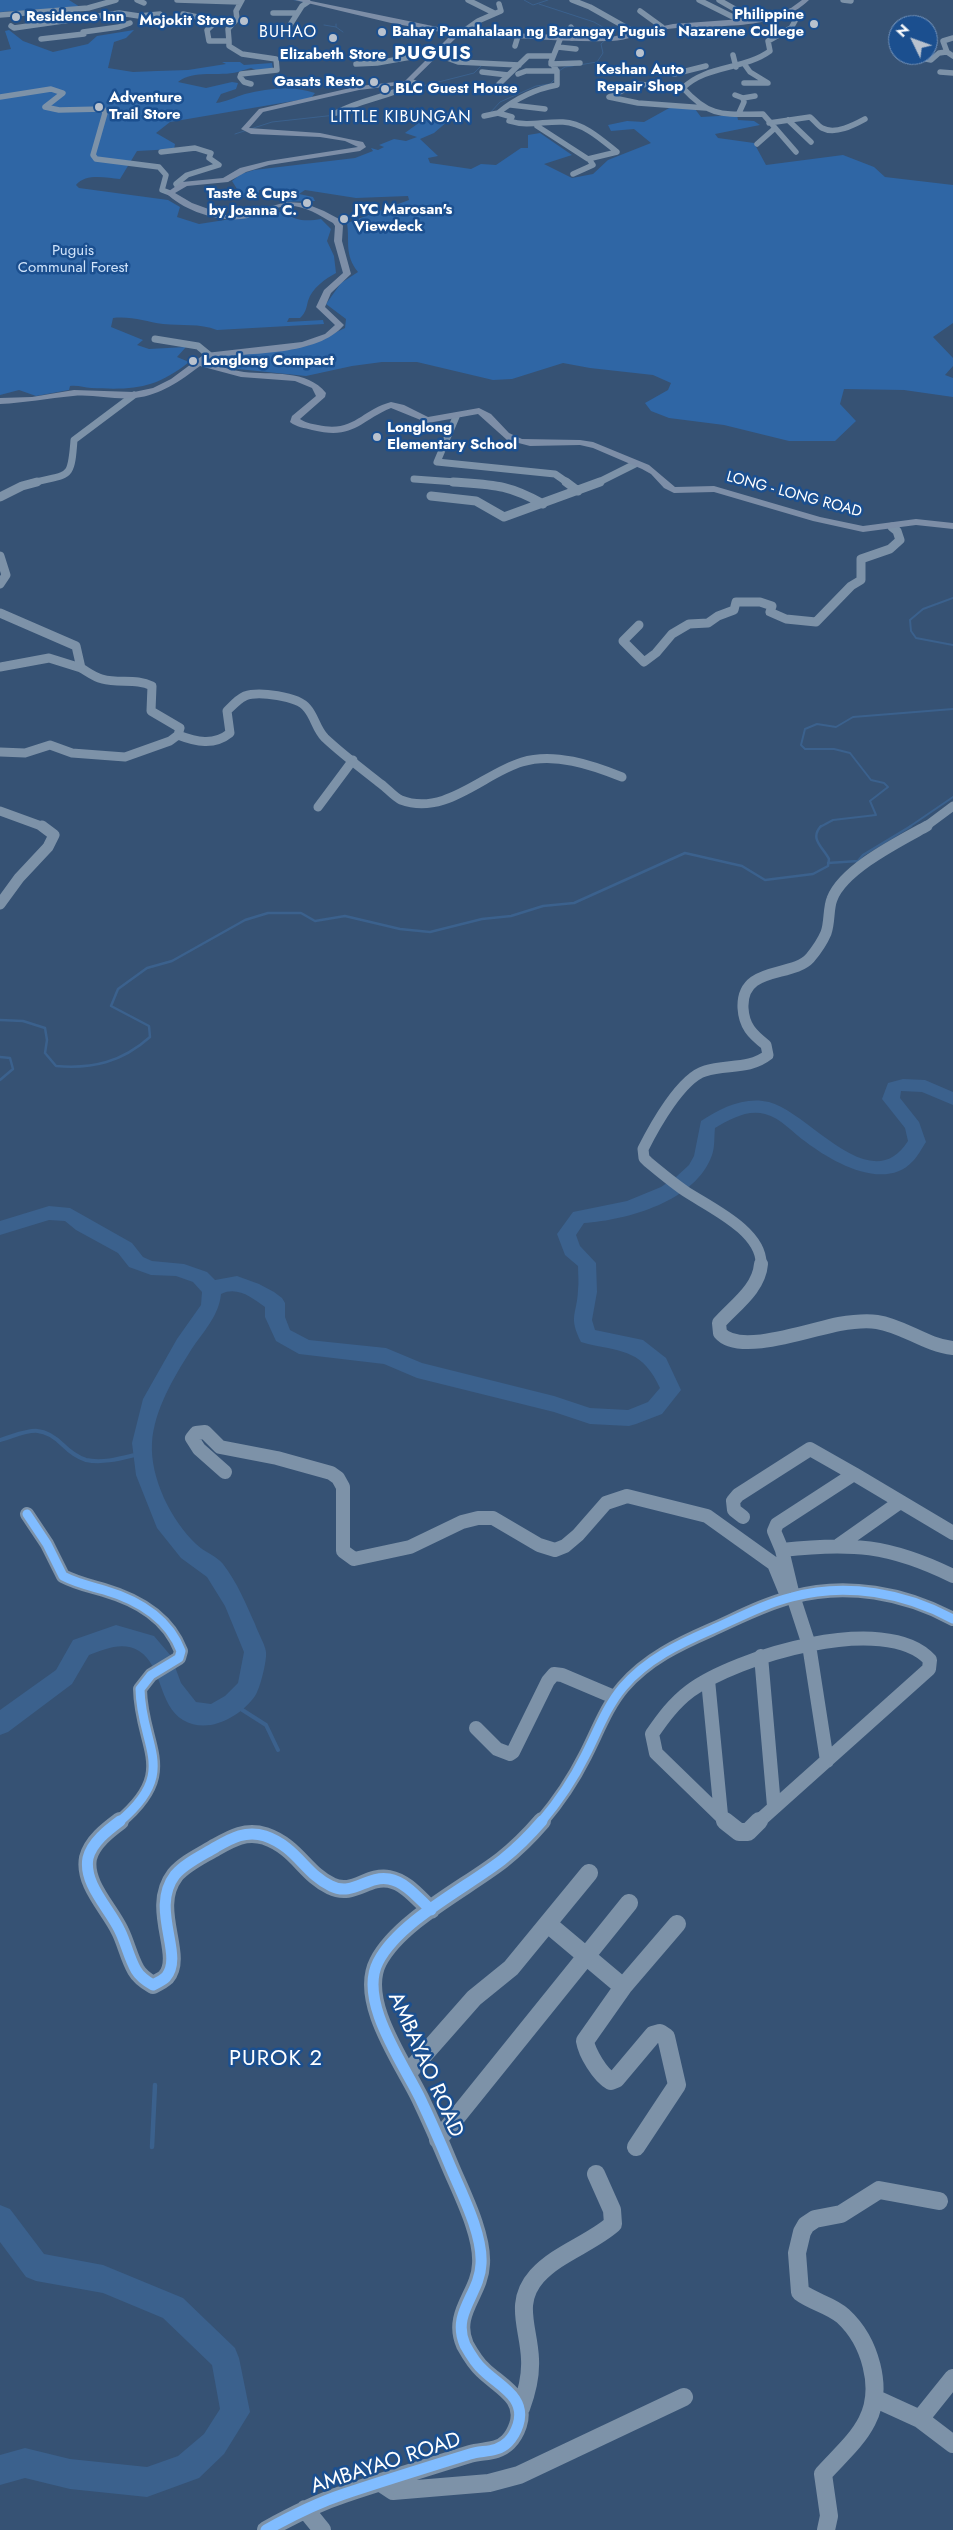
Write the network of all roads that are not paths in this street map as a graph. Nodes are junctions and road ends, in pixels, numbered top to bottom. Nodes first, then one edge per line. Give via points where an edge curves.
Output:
1 (137, 0) edge
2 (177, 0) edge
3 (468, 0) edge
4 (572, 0) edge
5 (592, 0) edge
6 (699, 0) edge
7 (719, 0) edge
8 (806, 0) edge
9 (843, 0) edge
10 (113, 1) edge
11 (241, 1) edge
12 (851, 1) edge
13 (305, 2) edge
14 (144, 3) dead end
15 (499, 4) dead end
16 (582, 4) junction
17 (570, 6) dead end
18 (64, 10) junction
19 (196, 10) dead end
20 (226, 10) dead end
21 (236, 11) junction
22 (640, 11) dead end
23 (791, 11) junction
24 (119, 13) junction
25 (494, 13) junction
26 (160, 14) dead end
27 (0, 15) edge
28 (275, 15) dead end
29 (296, 15) junction
30 (72, 20) junction
31 (754, 20) junction
32 (741, 22) junction
33 (130, 23) dead end
34 (77, 24) junction
35 (290, 25) dead end
36 (11, 26) dead end
37 (572, 27) dead end
38 (662, 27) junction
39 (26, 31) dead end
40 (459, 33) junction
41 (636, 33) junction
42 (85, 35) junction
43 (518, 36) junction
44 (562, 38) junction
45 (572, 38) junction
46 (953, 38) edge
47 (41, 39) dead end
48 (230, 41) junction
49 (515, 46) dead end
50 (558, 48) junction
51 (576, 49) dead end
52 (946, 52) junction
53 (284, 54) dead end
54 (440, 54) junction
55 (938, 54) edge
56 (553, 56) junction
57 (953, 56) edge
58 (273, 57) junction
59 (525, 58) junction
60 (580, 63) dead end
61 (356, 64) dead end
62 (552, 64) junction
63 (745, 65) junction
64 (736, 68) junction
65 (482, 72) dead end
66 (512, 72) junction
67 (557, 72) junction
68 (940, 72) dead end
69 (953, 73) edge
70 (498, 74) dead end
71 (693, 78) junction
72 (482, 79) dead end
73 (410, 81) junction
74 (744, 83) dead end
75 (250, 84) dead end
76 (499, 84) dead end
77 (682, 88) junction
78 (616, 93) junction
79 (636, 94) dead end
80 (735, 95) dead end
81 (755, 96) dead end
82 (0, 97) edge
83 (683, 98) dead end
84 (743, 98) junction
85 (693, 99) junction
86 (509, 104) junction
87 (706, 108) junction
88 (545, 109) dead end
89 (336, 113) dead end
90 (498, 113) junction
91 (739, 113) junction
92 (484, 116) dead end
93 (866, 119) dead end
94 (788, 120) junction
95 (768, 123) junction
96 (537, 126) junction
97 (774, 129) junction
98 (811, 142) dead end
99 (757, 144) dead end
100 (161, 152) dead end
101 (796, 152) dead end
102 (589, 159) junction
103 (573, 174) dead end
104 (178, 187) junction
105 (170, 193) junction
106 (154, 339) dead end
107 (210, 355) junction
108 (199, 363) junction
109 (134, 395) junction
110 (0, 401) edge
111 (456, 417) junction
112 (635, 464) junction
113 (414, 479) dead end
114 (578, 491) junction
115 (432, 496) dead end
116 (0, 497) edge
117 (543, 504) junction
118 (953, 526) edge
119 (892, 527) junction
120 (0, 556) edge
121 (0, 584) edge
122 (0, 613) edge
123 (639, 626) dead end
124 (0, 667) edge
125 (81, 668) junction
126 (178, 736) junction
127 (0, 752) edge
128 (353, 760) junction
129 (622, 776) dead end
130 (953, 806) edge
131 (318, 807) dead end
132 (0, 811) edge
133 (0, 904) edge
134 (953, 1348) edge
135 (225, 1472) dead end
136 (854, 1474) junction
137 (900, 1502) junction
138 (28, 1514) dead end
139 (743, 1517) dead end
140 (953, 1534) edge
141 (840, 1545) junction
142 (782, 1550) junction
143 (953, 1576) edge
144 (790, 1597) junction
145 (953, 1619) edge
146 (809, 1645) junction
147 (761, 1656) junction
148 (708, 1680) junction
149 (614, 1697) junction
150 (476, 1728) dead end
151 (827, 1761) junction
152 (774, 1806) junction
153 (721, 1815) junction
154 (589, 1873) dead end
155 (629, 1903) dead end
156 (431, 1910) junction
157 (548, 1924) junction
158 (677, 1924) dead end
159 (585, 1956) junction
160 (623, 1987) junction
161 (407, 2074) junction
162 (438, 2140) junction
163 (636, 2147) dead end
164 (596, 2174) dead end
165 (939, 2201) dead end
166 (953, 2378) edge
167 (684, 2397) dead end
168 (874, 2398) junction
169 (521, 2408) junction
170 (920, 2419) junction
171 (953, 2444) edge
172 (380, 2483) junction
173 (305, 2509) junction
174 (266, 2530) edge
175 (322, 2530) edge
176 (826, 2530) edge

1 - 14 street
2 - 11 street
3 - 25 street
4 - 16 street
5 - 16 street
6 - 32 street
7 - 31 street
8 - 23 main road
9 - 12 street
10 - 18 street
10 - 24 street
11 - 21 street
13 - 29 street
13 - 40 main road
15 - 25 street via 501,10
16 - 17 street
16 - 41 street
18 - 27 street
18 - 30 street
19 - 48 street via 184,12 217,21 206,30 208,40
20 - 21 street
21 - 48 street via 237,19 227,31
22 - 38 street
23 - 31 main road
23 - 63 street via 795,21 791,28 768,41 770,51 765,56
24 - 26 street via 139,16
24 - 30 street
25 - 40 street
28 - 29 street
29 - 35 street
30 - 34 street
30 - 36 street
31 - 32 main road
32 - 38 main road
33 - 42 street
34 - 39 street
34 - 42 street
37 - 45 street
38 - 41 main road
40 - 43 main road
40 - 54 main road
41 - 45 main road via 607,39
42 - 47 street
43 - 44 main road
43 - 49 street
44 - 45 main road
44 - 50 street
46 - 52 street via 943,40
48 - 58 street via 229,46 241,54
50 - 51 street
50 - 56 street
52 - 55 street
52 - 57 street
53 - 58 street
54 - 59 street
54 - 61 street via 416,55 382,64
54 - 66 street via 456,62 481,63
54 - 73 main road
56 - 59 street
56 - 62 street
58 - 75 street via 278,70 241,74 244,82
59 - 66 street
60 - 62 street
62 - 67 street
63 - 64 street
63 - 74 street via 768,83
64 - 71 street
64 - 71 street via 732,57 671,73
65 - 66 street
66 - 67 street
66 - 70 street
66 - 72 street
66 - 76 street
67 - 86 street via 557,85 541,88
68 - 69 street
71 - 77 street
73 - 89 street via 414,83 403,90 352,104
73 - 104 main road via 400,85 358,88 260,110 244,129 332,137 357,143 362,146 360,149 268,163 243,170 225,180
77 - 78 street via 636,84
77 - 85 street
78 - 79 street
78 - 87 street via 610,98
80 - 84 street
81 - 84 street
82 - 105 street via 52,89 63,93 45,107 52,110 103,109 105,112 93,155 96,159 160,167 166,175 162,190
83 - 85 street
84 - 91 street
85 - 87 street
86 - 88 street
86 - 90 street
87 - 91 street via 717,114
90 - 92 street
90 - 96 street via 512,117 509,121 516,124
91 - 95 street via 762,114
93 - 94 street via 831,129 821,127 810,117
94 - 95 street
94 - 98 street
95 - 97 street
96 - 102 street
96 - 102 street via 572,123 617,152
97 - 99 street
97 - 101 street
100 - 104 street via 196,148 210,153 209,158 219,165 182,178 176,184
102 - 103 street via 593,166
104 - 105 main road
105 - 107 main road via 190,205 224,217 242,217 292,204 321,213 339,226 338,241 346,274 327,292 320,307 339,321 338,329 303,345
106 - 107 street via 198,346
107 - 108 main road
108 - 109 main road via 166,386
108 - 111 main road, LONG - LONG ROAD via 241,374 296,378 317,386 320,396 295,418 295,422 307,425 347,431 391,405 428,420
109 - 110 main road via 74,393
109 - 116 street via 74,440 72,467 67,474 22,486
111 - 112 main road, LONG - LONG ROAD via 479,410 511,439 540,444 588,444
111 - 114 street via 437,462 554,474
112 - 114 street
112 - 119 main road, LONG - LONG ROAD via 652,471 674,490 714,489 838,525 863,529
113 - 117 street via 505,486
114 - 117 street
115 - 117 street via 476,501 504,517
118 - 119 main road, LONG - LONG ROAD via 916,522
119 - 123 street via 900,540 896,546 861,560 861,580 816,622 780,617 770,612 772,606 766,603 736,602 734,610 708,623 690,624 675,632 644,662 636,658 634,650 623,641
120 - 121 street via 6,575
122 - 125 street via 76,646
124 - 125 street via 49,658
125 - 126 street via 100,679 139,681 152,686 151,712 177,725 180,728
126 - 127 street via 124,756 72,753 50,745 24,753
126 - 128 street via 203,742 227,736 230,733 227,711 241,698 255,694 293,699 311,712 318,731
128 - 129 street via 402,800 413,804 446,800 518,764 540,758
128 - 131 street
130 - 134 street via 934,822 871,858 839,887 832,899 826,933 809,959 768,974 749,986 743,1000 744,1020 751,1033 766,1045 768,1055 760,1062 708,1069 697,1074 687,1082 642,1149 644,1158 665,1175 740,1228 758,1254 760,1272 754,1283 719,1323 718,1328 724,1337 736,1343 749,1343 868,1321 888,1325 931,1345
132 - 133 street via 38,824 54,835
135 - 144 street via 195,1445 192,1438 196,1433 205,1432 215,1443 226,1448 332,1473 343,1487 343,1551 354,1558 410,1547 462,1522 478,1518 493,1518 539,1545 555,1550 566,1546 578,1535 606,1503 627,1496 645,1499 707,1516 747,1546 767,1556
136 - 137 street
136 - 139 street via 810,1449 738,1495 733,1501 734,1510
136 - 142 street via 777,1524 774,1530
137 - 140 street
137 - 141 street
138 - 156 street via 63,1576 129,1598 145,1607 167,1627 181,1651 179,1658 151,1675 140,1688 139,1698 154,1750 150,1783 136,1807 95,1845 89,1856 88,1868 93,1884 117,1922 139,1975 153,1985 163,1981 173,1964 164,1917 167,1885 177,1873 244,1834 255,1834 281,1843 331,1887 347,1892 387,1878 404,1887
141 - 142 street
141 - 143 street via 898,1553
142 - 144 street
144 - 145 street, AMBAYAO ROAD via 824,1592 883,1595 909,1599
144 - 146 street
144 - 149 street, AMBAYAO ROAD via 686,1641 642,1668
146 - 147 street
146 - 151 street
146 - 151 street via 855,1638 880,1639 917,1648 930,1660 928,1669 920,1678
147 - 148 street
147 - 152 street
148 - 153 street
148 - 153 street via 675,1703 652,1734 656,1753
149 - 150 street via 554,1674 513,1752 502,1752
149 - 156 street, AMBAYAO ROAD via 579,1769 518,1847
151 - 152 street
152 - 153 street via 755,1827 744,1833 733,1828
154 - 157 street
155 - 159 street
156 - 161 street, AMBAYAO ROAD via 390,1944 373,1970 371,1985 378,2010
157 - 159 street
157 - 161 street via 511,1968 474,1998
158 - 160 street
159 - 160 street
159 - 162 street
160 - 163 street via 587,2034 586,2048 606,2078 611,2080 653,2035 660,2033 666,2037 677,2085
161 - 162 street, AMBAYAO ROAD
162 - 169 street, AMBAYAO ROAD via 481,2254 481,2268 463,2308 461,2335 474,2360 512,2391
164 - 169 street via 612,2210 613,2224 538,2274 523,2296 520,2308 530,2357 529,2389
165 - 168 street via 879,2190 834,2217 812,2220 799,2238 797,2282 800,2292 841,2314 854,2328 864,2345 873,2373
166 - 170 street
167 - 172 street via 519,2476 489,2484 393,2491
168 - 170 street
168 - 176 street via 868,2420 823,2474 829,2516
169 - 172 street, AMBAYAO ROAD via 518,2428 507,2446 492,2452 474,2453
170 - 171 street
172 - 173 street, AMBAYAO ROAD
173 - 174 street, AMBAYAO ROAD
173 - 175 street

